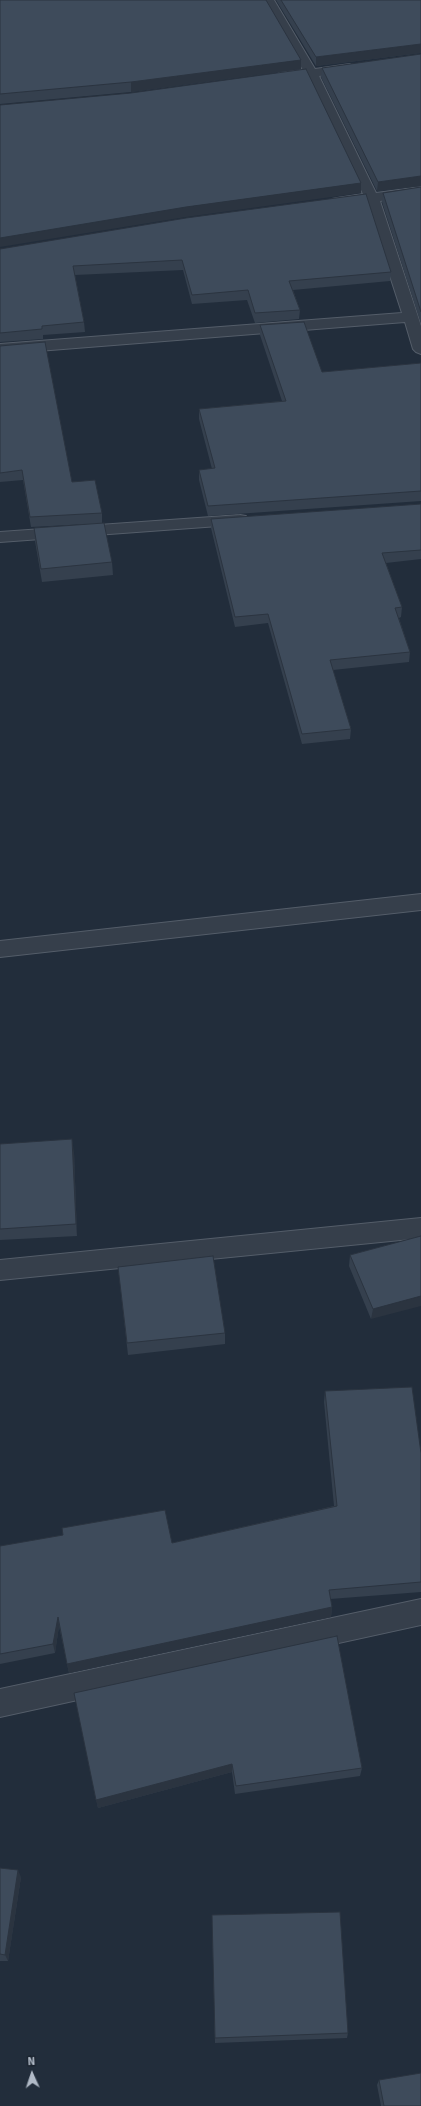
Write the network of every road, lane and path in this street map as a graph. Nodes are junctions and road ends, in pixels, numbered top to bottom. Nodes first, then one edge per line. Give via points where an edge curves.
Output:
1 (268, 0) edge
2 (363, 66) edge
3 (311, 73) junction
4 (265, 79) edge
5 (421, 191) edge
6 (372, 198) junction
7 (326, 204) edge
8 (411, 318) junction
9 (0, 349) edge
10 (421, 349) edge
11 (254, 519) edge
12 (0, 537) edge
13 (421, 902) edge
14 (0, 949) edge
15 (421, 1228) edge
16 (0, 1270) edge
17 (421, 1612) edge
18 (0, 1703) edge

1 - 3 street
2 - 3 street
3 - 4 street
3 - 6 street
5 - 6 street
6 - 7 street
6 - 8 street
8 - 9 street
8 - 10 street
11 - 12 street
13 - 14 street
15 - 16 street
17 - 18 street

